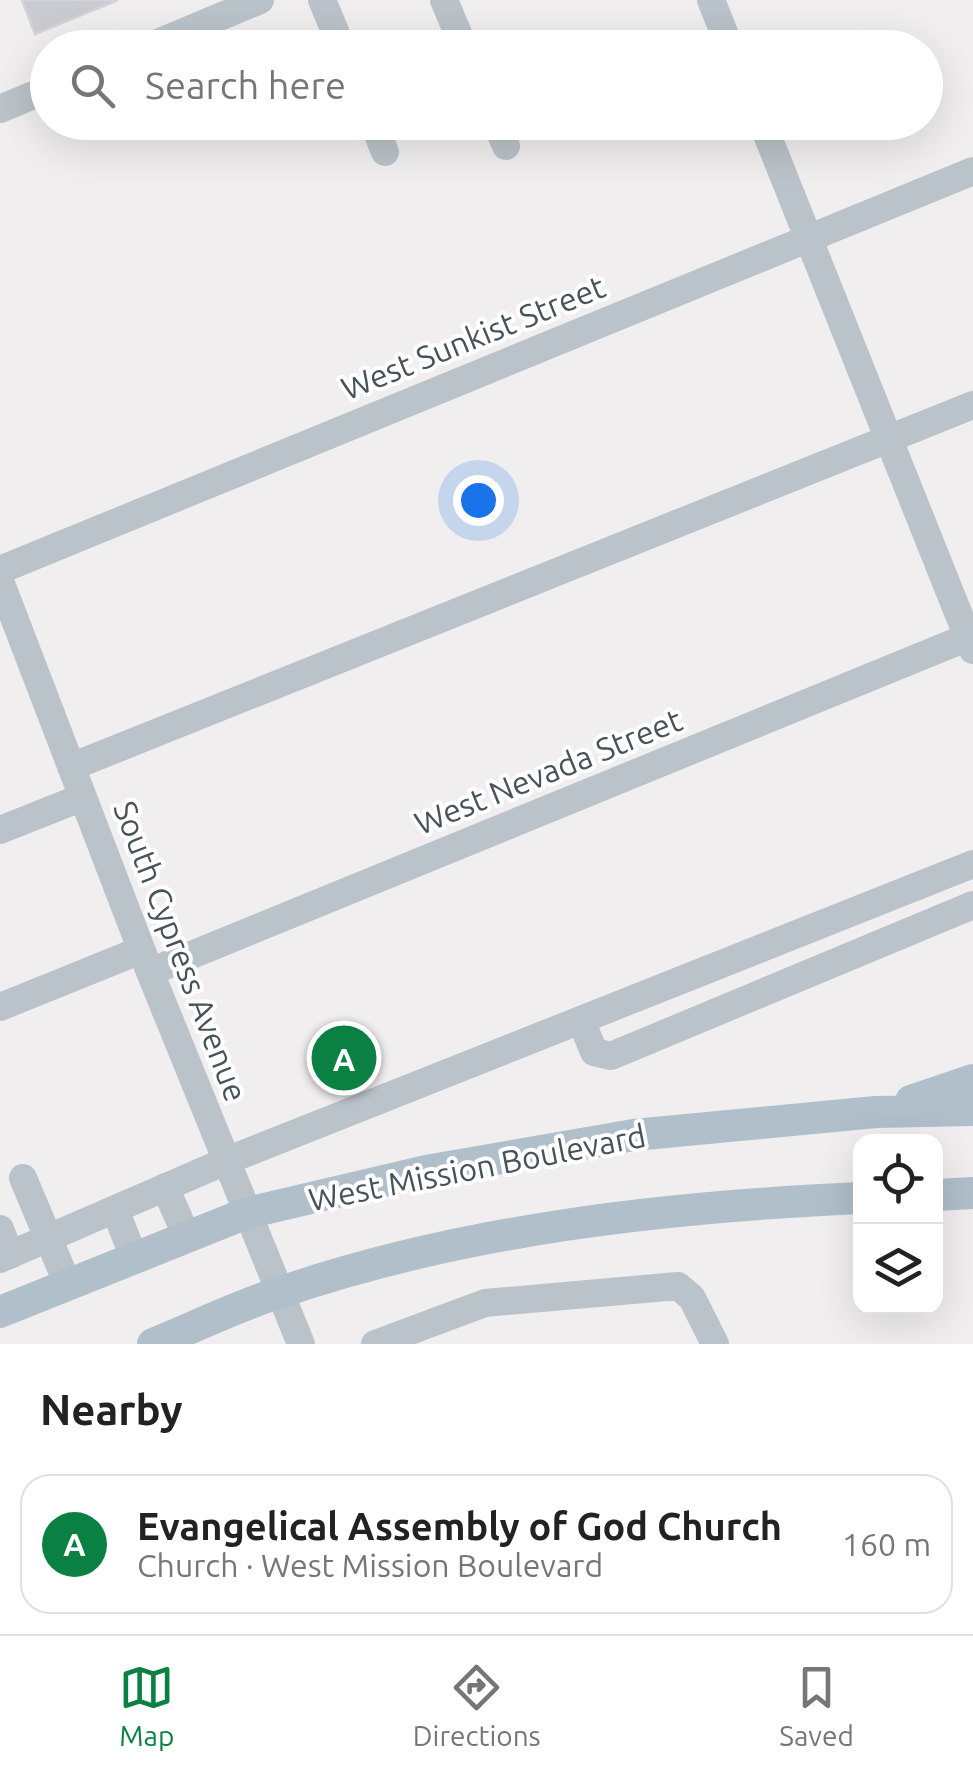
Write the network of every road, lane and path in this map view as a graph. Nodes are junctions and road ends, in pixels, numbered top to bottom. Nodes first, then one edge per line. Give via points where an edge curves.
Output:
1 (260, 0) edge
2 (322, 0) edge
3 (444, 0) edge
4 (710, 0) edge
5 (189, 30) edge
6 (334, 30) edge
7 (456, 30) edge
8 (722, 30) edge
9 (30, 96) edge
10 (0, 109) edge
11 (381, 140) edge
12 (770, 140) edge
13 (386, 152) dead end
14 (973, 172) edge
15 (810, 237) junction
16 (973, 405) edge
17 (889, 440) junction
18 (0, 570) edge
19 (0, 582) edge
20 (10, 637) edge
21 (971, 641) edge
22 (71, 767) junction
23 (83, 797) junction
24 (0, 830) edge
25 (973, 864) edge
26 (973, 905) edge
27 (146, 961) junction
28 (0, 1008) edge
29 (581, 1020) junction
30 (973, 1080) edge
31 (973, 1110) edge
32 (876, 1112) junction
33 (226, 1161) junction
34 (23, 1178) dead end
35 (166, 1187) junction
36 (973, 1194) edge
37 (943, 1195) edge
38 (853, 1198) edge
39 (115, 1209) junction
40 (247, 1213) junction
41 (187, 1237) junction
42 (48, 1238) junction
43 (4, 1247) edge
44 (134, 1258) junction
45 (68, 1285) junction
46 (280, 1292) junction
47 (1, 1309) edge
48 (153, 1344) edge
49 (301, 1344) edge
50 (376, 1344) edge
51 (716, 1344) edge

1 - 5 street
2 - 6 street
3 - 7 street
4 - 8 street
9 - 10 street
11 - 13 street
12 - 15 street
14 - 15 street, West Sunkist Street
15 - 17 street
15 - 18 street, West Sunkist Street
16 - 17 street
17 - 21 street
17 - 22 street
19 - 20 street, South Cypress Avenue
20 - 22 street, South Cypress Avenue
21 - 27 street, West Nevada Street
22 - 23 street, South Cypress Avenue
23 - 24 street
23 - 27 street, South Cypress Avenue
25 - 29 street
26 - 29 street via 612,1056 594,1052
27 - 28 street, West Nevada Street
27 - 33 street, South Cypress Avenue
29 - 33 street
30 - 32 main road
31 - 32 main road, West Mission Boulevard
32 - 40 main road, West Mission Boulevard via 634,1135 426,1171
33 - 35 street
33 - 40 street, South Cypress Avenue
34 - 42 street
35 - 39 street
35 - 41 street
36 - 37 main road
38 - 46 main road via 717,1205 526,1232
39 - 42 street
39 - 44 street
40 - 41 main road, West Mission Boulevard
40 - 46 street, South Cypress Avenue
41 - 44 main road, West Mission Boulevard
42 - 43 street
42 - 45 street
44 - 45 main road, West Mission Boulevard
45 - 47 main road, West Mission Boulevard
46 - 48 main road
46 - 49 street, South Cypress Avenue
50 - 51 street via 486,1303 678,1286 692,1298

